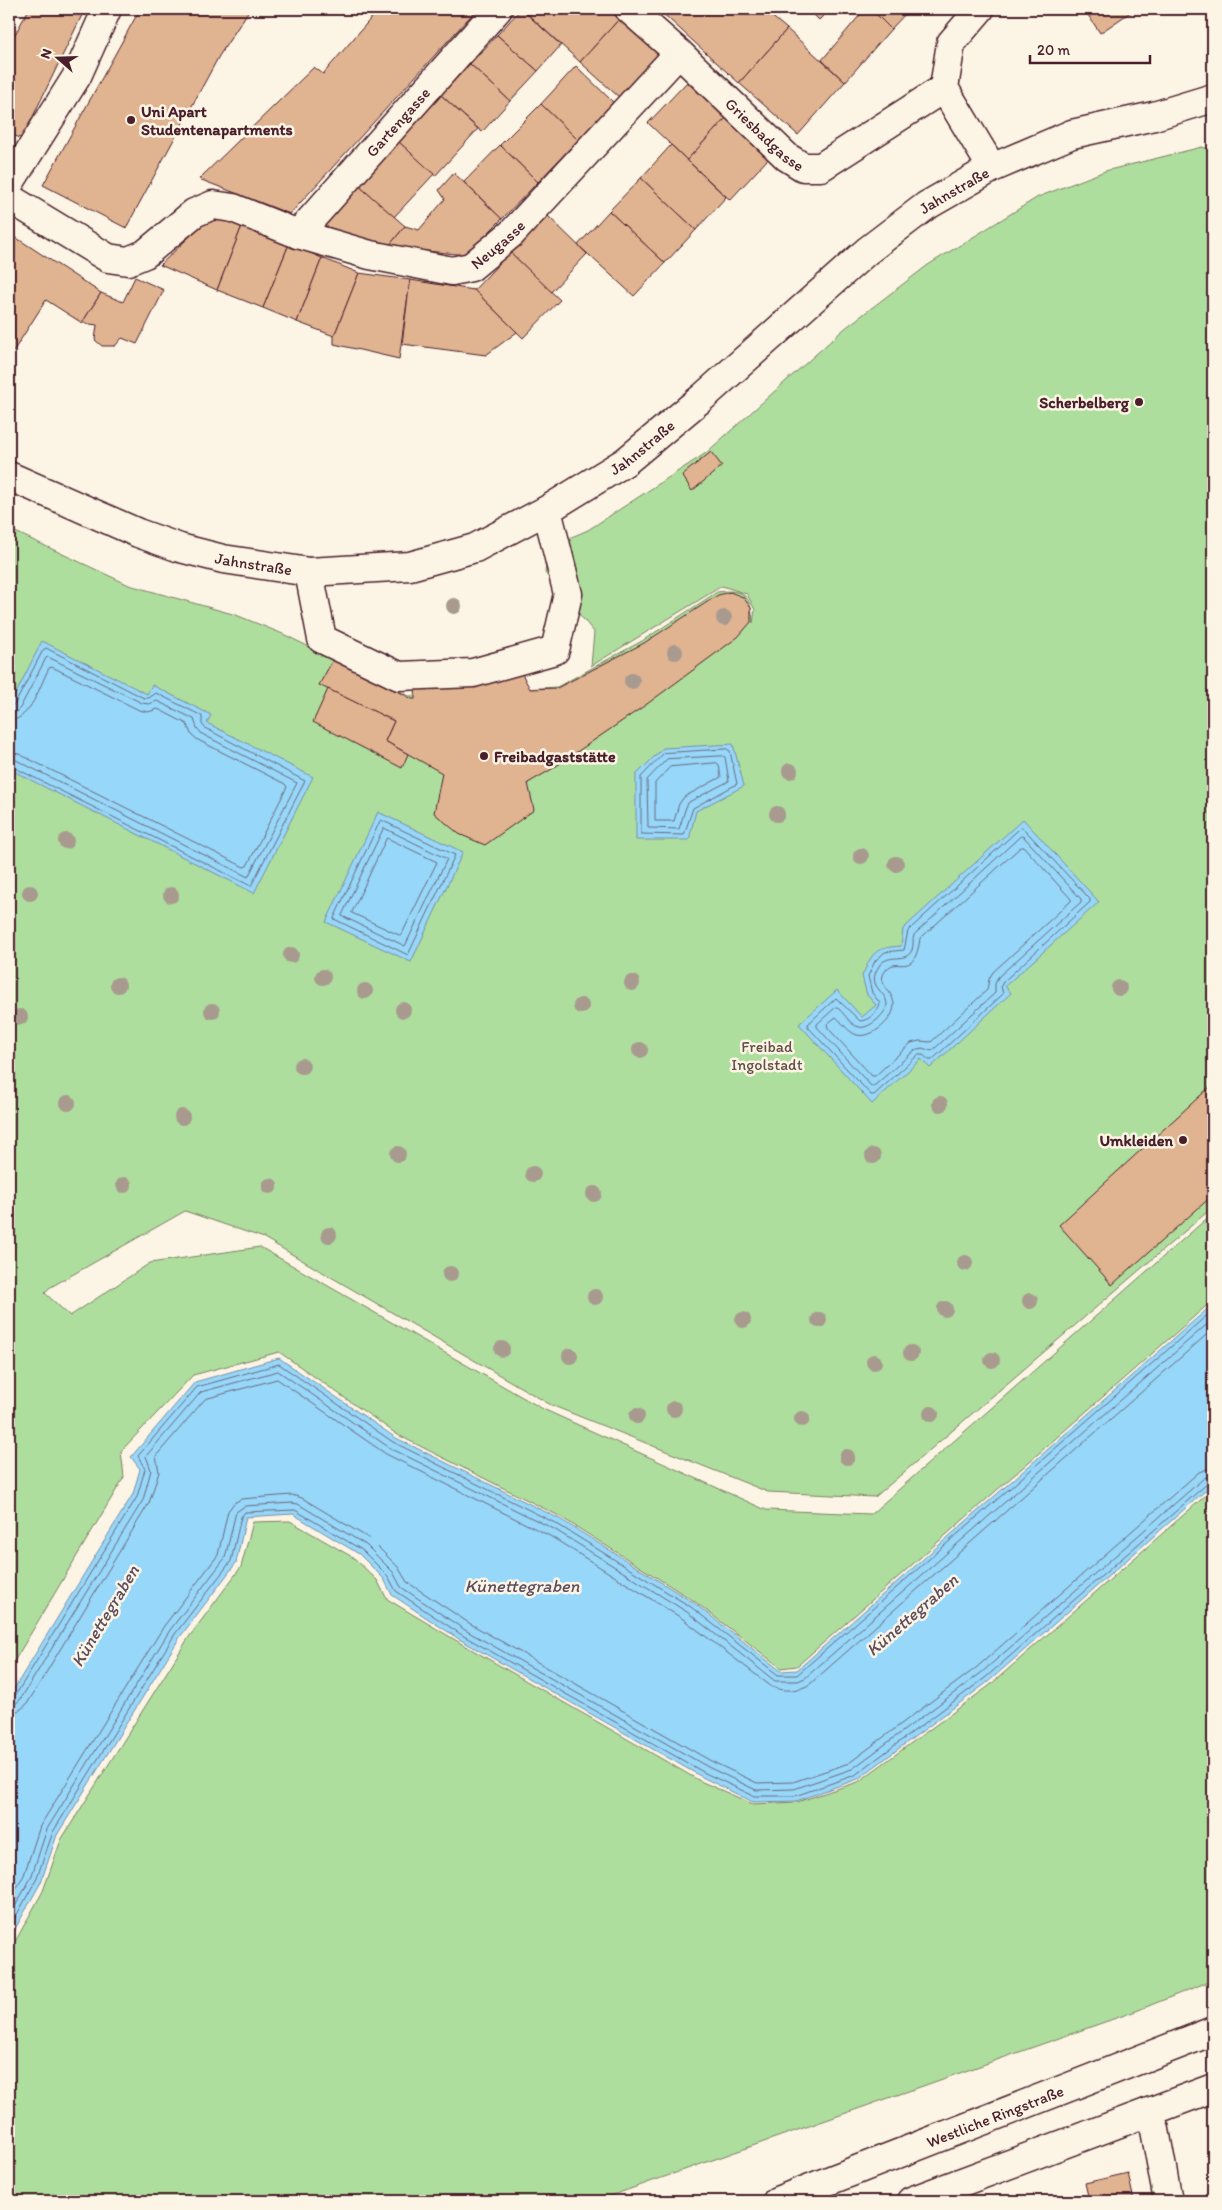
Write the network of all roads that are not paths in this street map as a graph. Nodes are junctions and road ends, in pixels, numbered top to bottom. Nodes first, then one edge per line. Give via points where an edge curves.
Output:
1 (107, 9) edge
2 (498, 9) edge
3 (629, 9) edge
4 (980, 9) edge
5 (679, 53) junction
6 (944, 88) junction
7 (1213, 98) edge
8 (992, 168) junction
9 (9, 184) edge
10 (9, 198) edge
11 (298, 234) junction
12 (9, 476) edge
13 (547, 510) junction
14 (309, 572) junction
15 (1213, 2031) edge
16 (1213, 2088) edge
17 (1149, 2112) junction
18 (777, 2201) edge
19 (912, 2201) edge
20 (1168, 2201) edge

1 - 9 street via 77,76
2 - 11 street, Gartengasse
3 - 5 street, Griesbadgasse
4 - 6 street via 951,43
5 - 6 street, Griesbadgasse via 787,157 803,167 821,167
5 - 11 street, Neugasse via 512,233 471,267 452,270 370,255
6 - 8 street
7 - 8 street, Jahnstraße via 1154,116 1072,134
8 - 13 street, Jahnstraße via 926,206 867,251 625,462
10 - 11 street, Neugasse via 108,258 128,261 145,254 194,213 213,205 232,208
12 - 14 street, Jahnstraße via 180,548 223,559
13 - 14 street, Jahnstraße via 475,548 410,566
13 - 14 street via 568,594 555,650 473,673 399,676 322,639
15 - 18 street, Westliche Ringstraße
16 - 17 street
17 - 19 street
17 - 20 street

